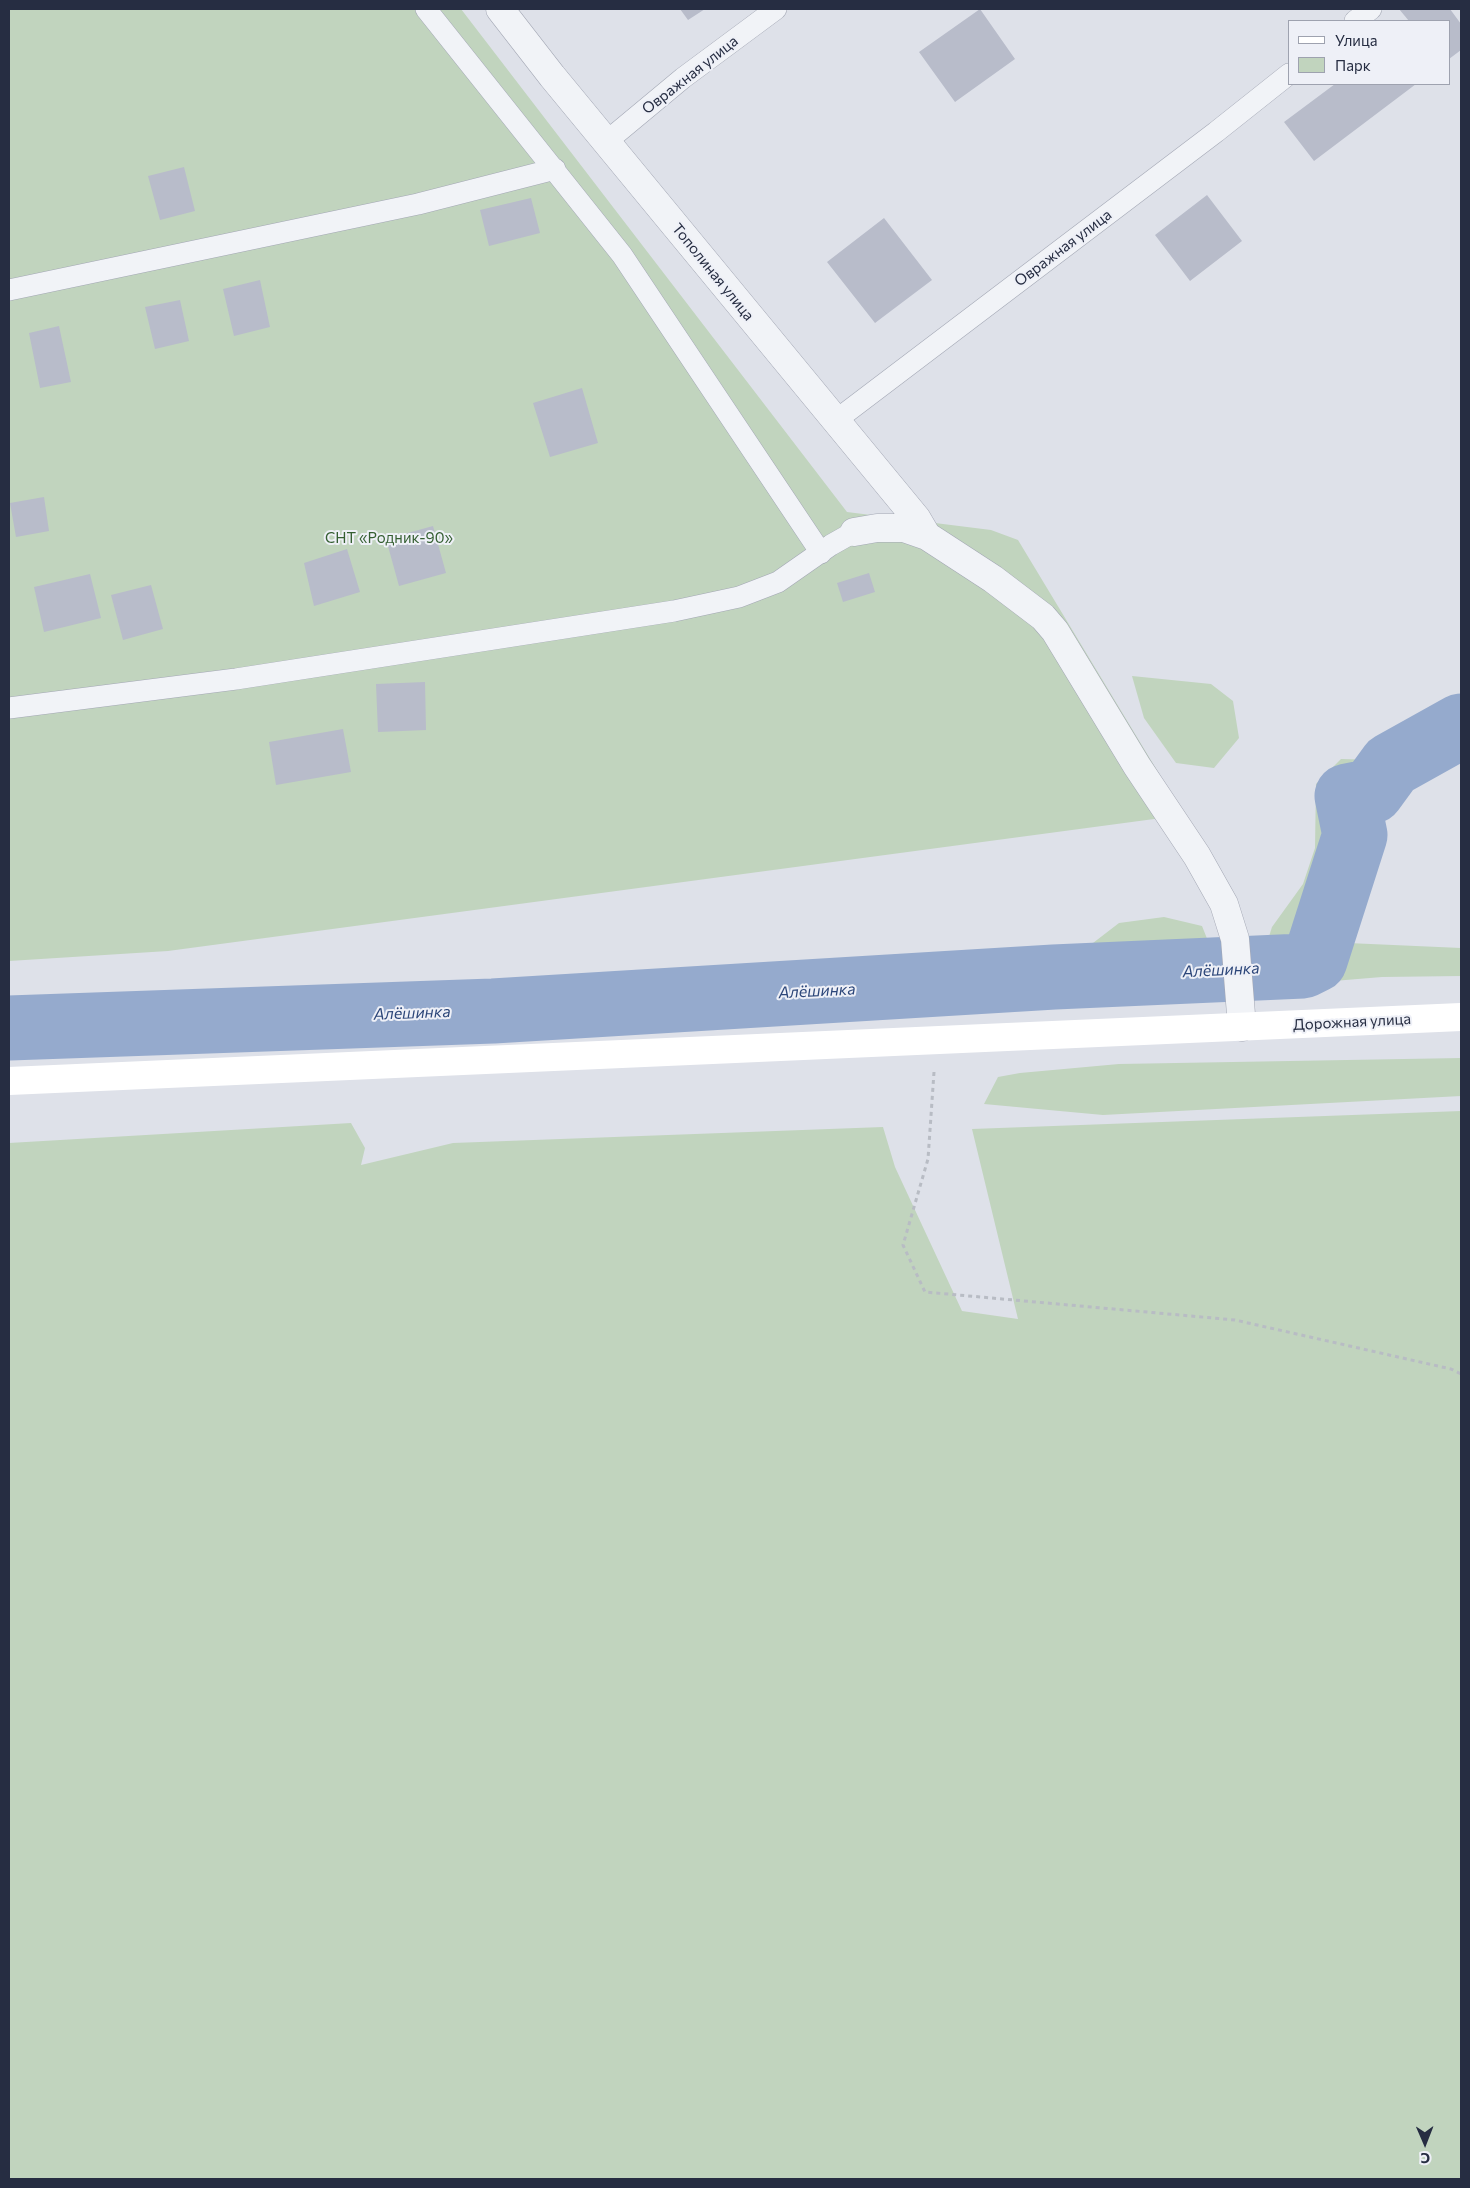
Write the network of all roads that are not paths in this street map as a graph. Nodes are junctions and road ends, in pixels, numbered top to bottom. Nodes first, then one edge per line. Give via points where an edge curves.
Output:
1 (426, 9) edge
2 (500, 9) edge
3 (776, 9) edge
4 (1371, 9) edge
5 (1356, 20) edge
6 (1288, 75) edge
7 (606, 142) junction
8 (555, 169) junction
9 (9, 290) edge
10 (835, 420) junction
11 (854, 532) joint
12 (927, 536) junction
13 (821, 552) junction
14 (9, 708) edge
15 (1461, 1018) edge
16 (1242, 1027) junction
17 (9, 1081) edge

1 - 8 lane
2 - 7 street, Тополиная улица
3 - 7 lane, Овражная улица via 683,78
4 - 5 lane
6 - 10 lane, Овражная улица
7 - 10 street, Тополиная улица
8 - 9 lane via 418,204
8 - 13 lane via 622,255
10 - 12 street, Тополиная улица via 917,519
11 - 12 street via 904,528
11 - 13 lane
12 - 16 street via 1043,617 1072,658 1224,904 1235,939
13 - 14 lane via 778,582 739,596 674,611 236,679
15 - 16 street, Дорожная улица
16 - 17 street, Дорожная улица

